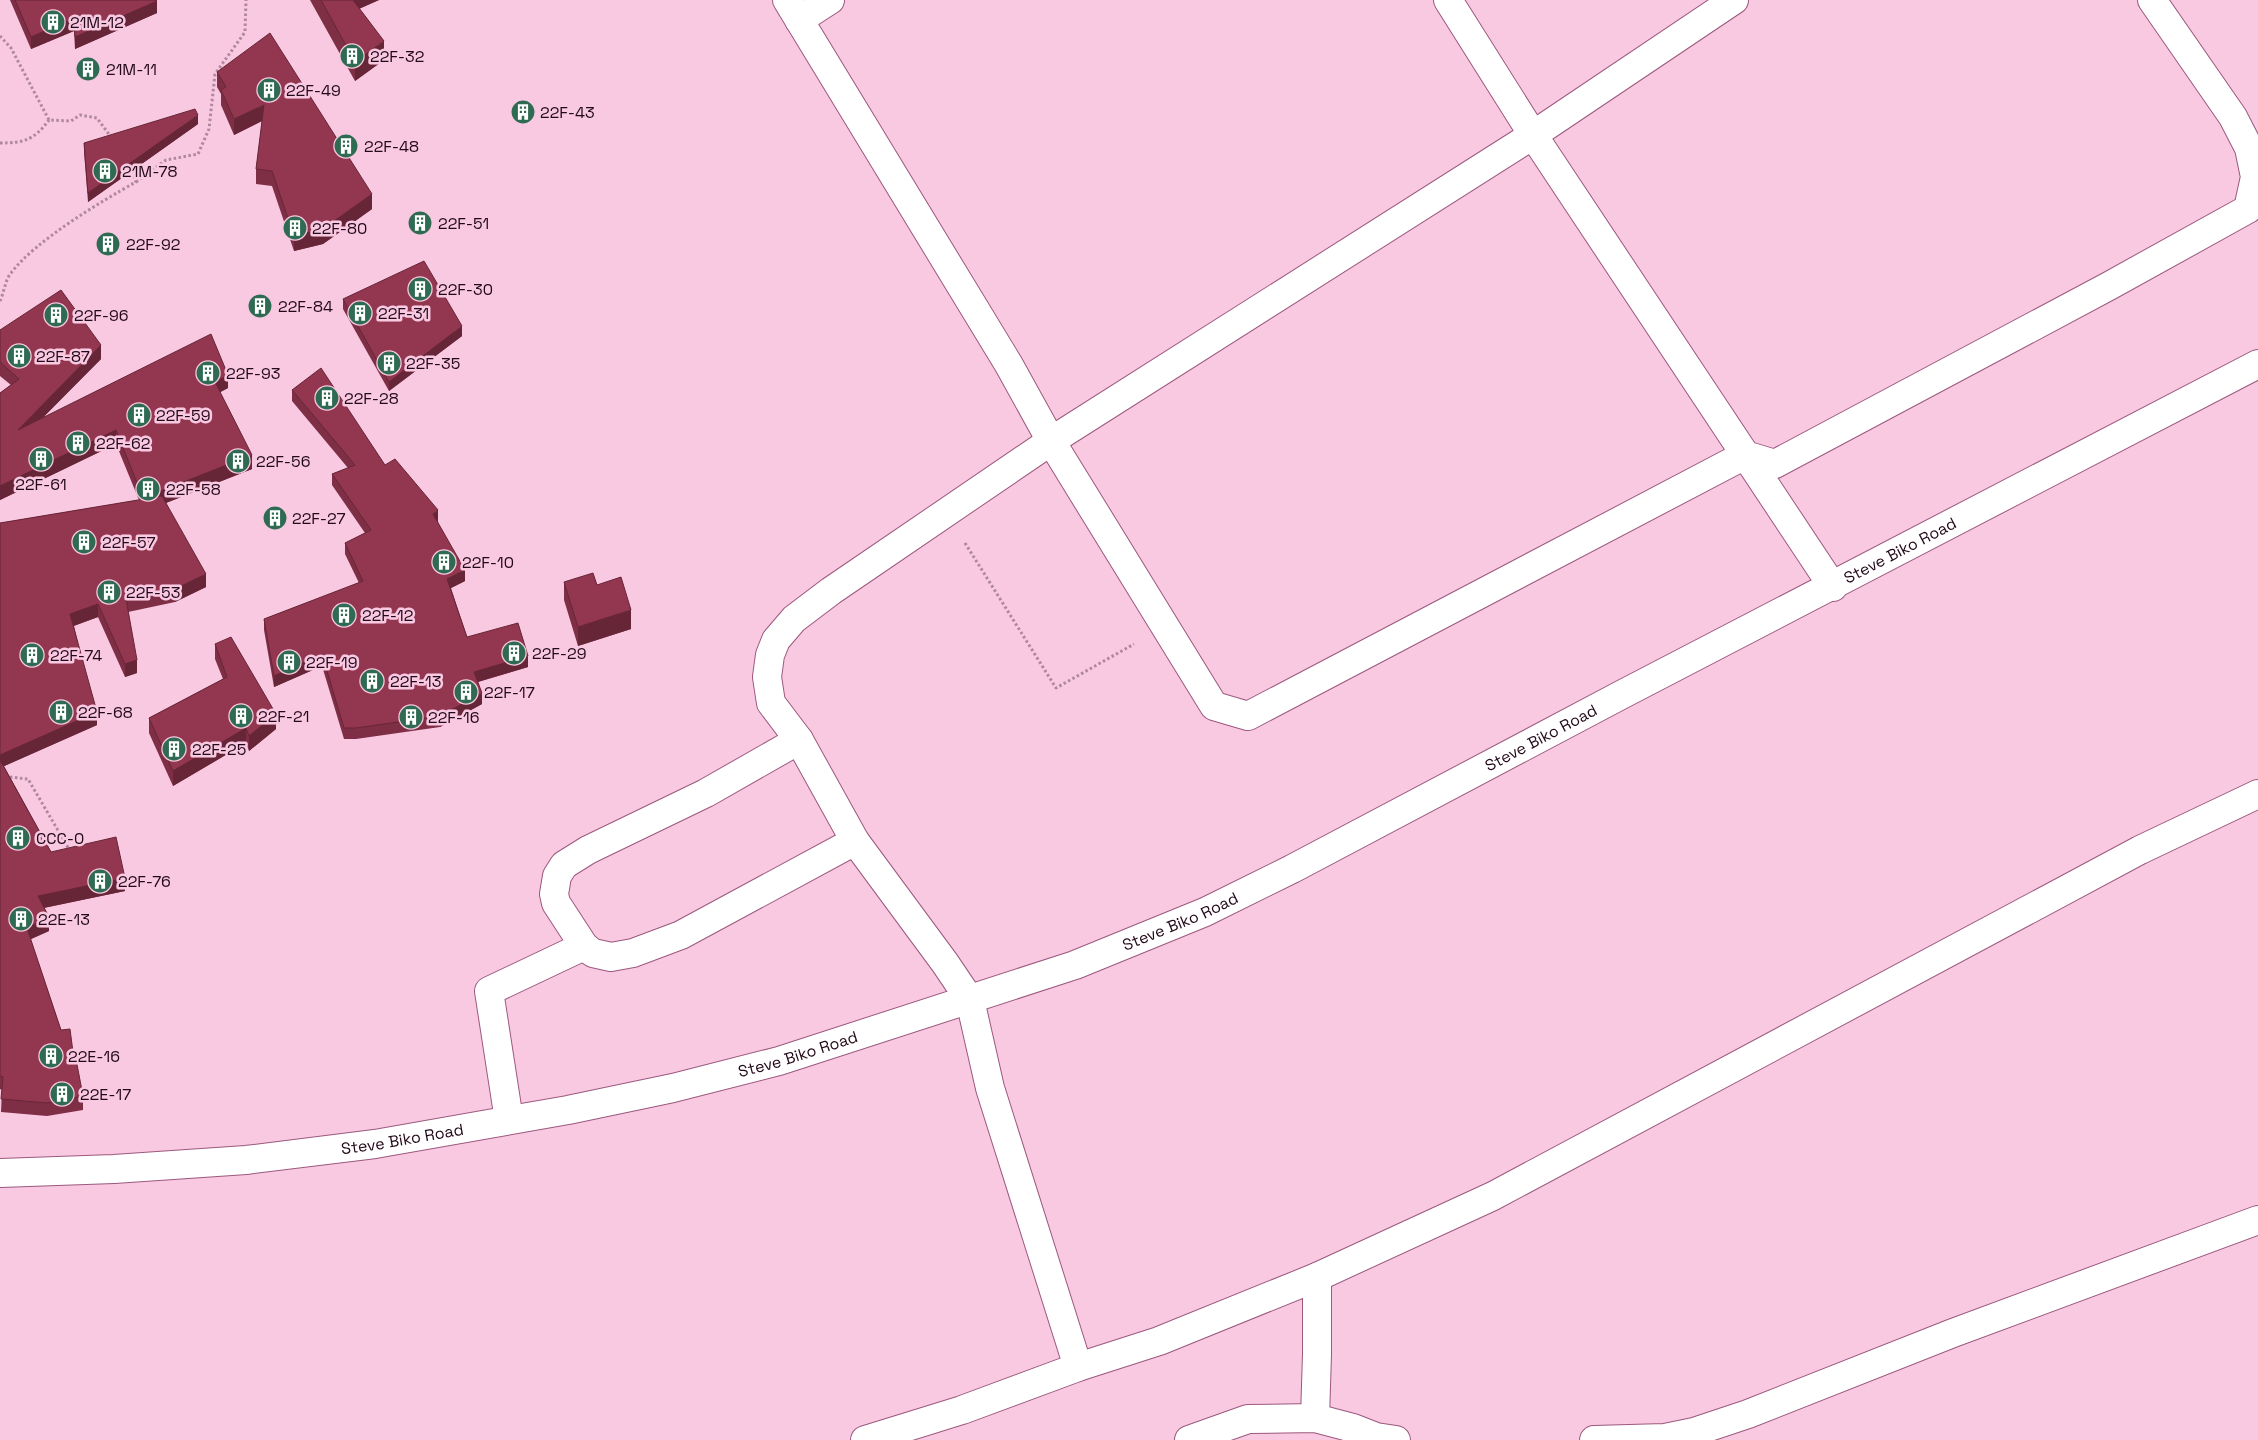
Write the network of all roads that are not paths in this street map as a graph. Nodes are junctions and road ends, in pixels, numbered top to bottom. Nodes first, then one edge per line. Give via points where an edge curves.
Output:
1 (830, 0) edge
2 (1448, 0) edge
3 (1734, 0) edge
4 (2152, 0) edge
5 (793, 10) edge
6 (1533, 135) junction
7 (2258, 364) edge
8 (1051, 441) junction
9 (1745, 455) junction
10 (1833, 586) junction
11 (799, 740) junction
12 (2258, 794) edge
13 (855, 841) junction
14 (584, 946) junction
15 (970, 1000) junction
16 (509, 1120) junction
17 (0, 1173) edge
18 (2258, 1220) edge
19 (1318, 1277) junction
20 (1078, 1367) junction
21 (1314, 1418) junction
22 (865, 1440) edge
23 (1189, 1440) edge
24 (1396, 1440) edge
25 (1594, 1440) edge

1 - 5 street
2 - 6 street
3 - 6 street
4 - 9 street via 2233,117 2249,148 2255,177 2248,209 1775,464
5 - 8 street via 1009,365
6 - 8 street
6 - 9 street
7 - 10 street, Steve Biko Road
8 - 9 street via 1214,706 1248,716
8 - 11 street via 831,591 794,620 776,640 767,666 771,703
9 - 10 street
10 - 15 street, Steve Biko Road via 1205,912 1075,966
11 - 13 street
11 - 14 street via 706,793 588,850 564,865 557,876 556,903
12 - 19 street via 2140,850 1493,1196
13 - 14 street via 681,935 633,953 611,957 593,953
13 - 15 street
14 - 16 street via 489,992
15 - 16 street, Steve Biko Road via 779,1061 673,1088
15 - 20 street via 990,1088
16 - 17 street, Steve Biko Road via 376,1144 246,1160
18 - 25 street via 1694,1432 1665,1438
19 - 20 street via 1159,1341
19 - 21 street
20 - 22 street via 962,1410
21 - 23 street via 1248,1420
21 - 24 street

